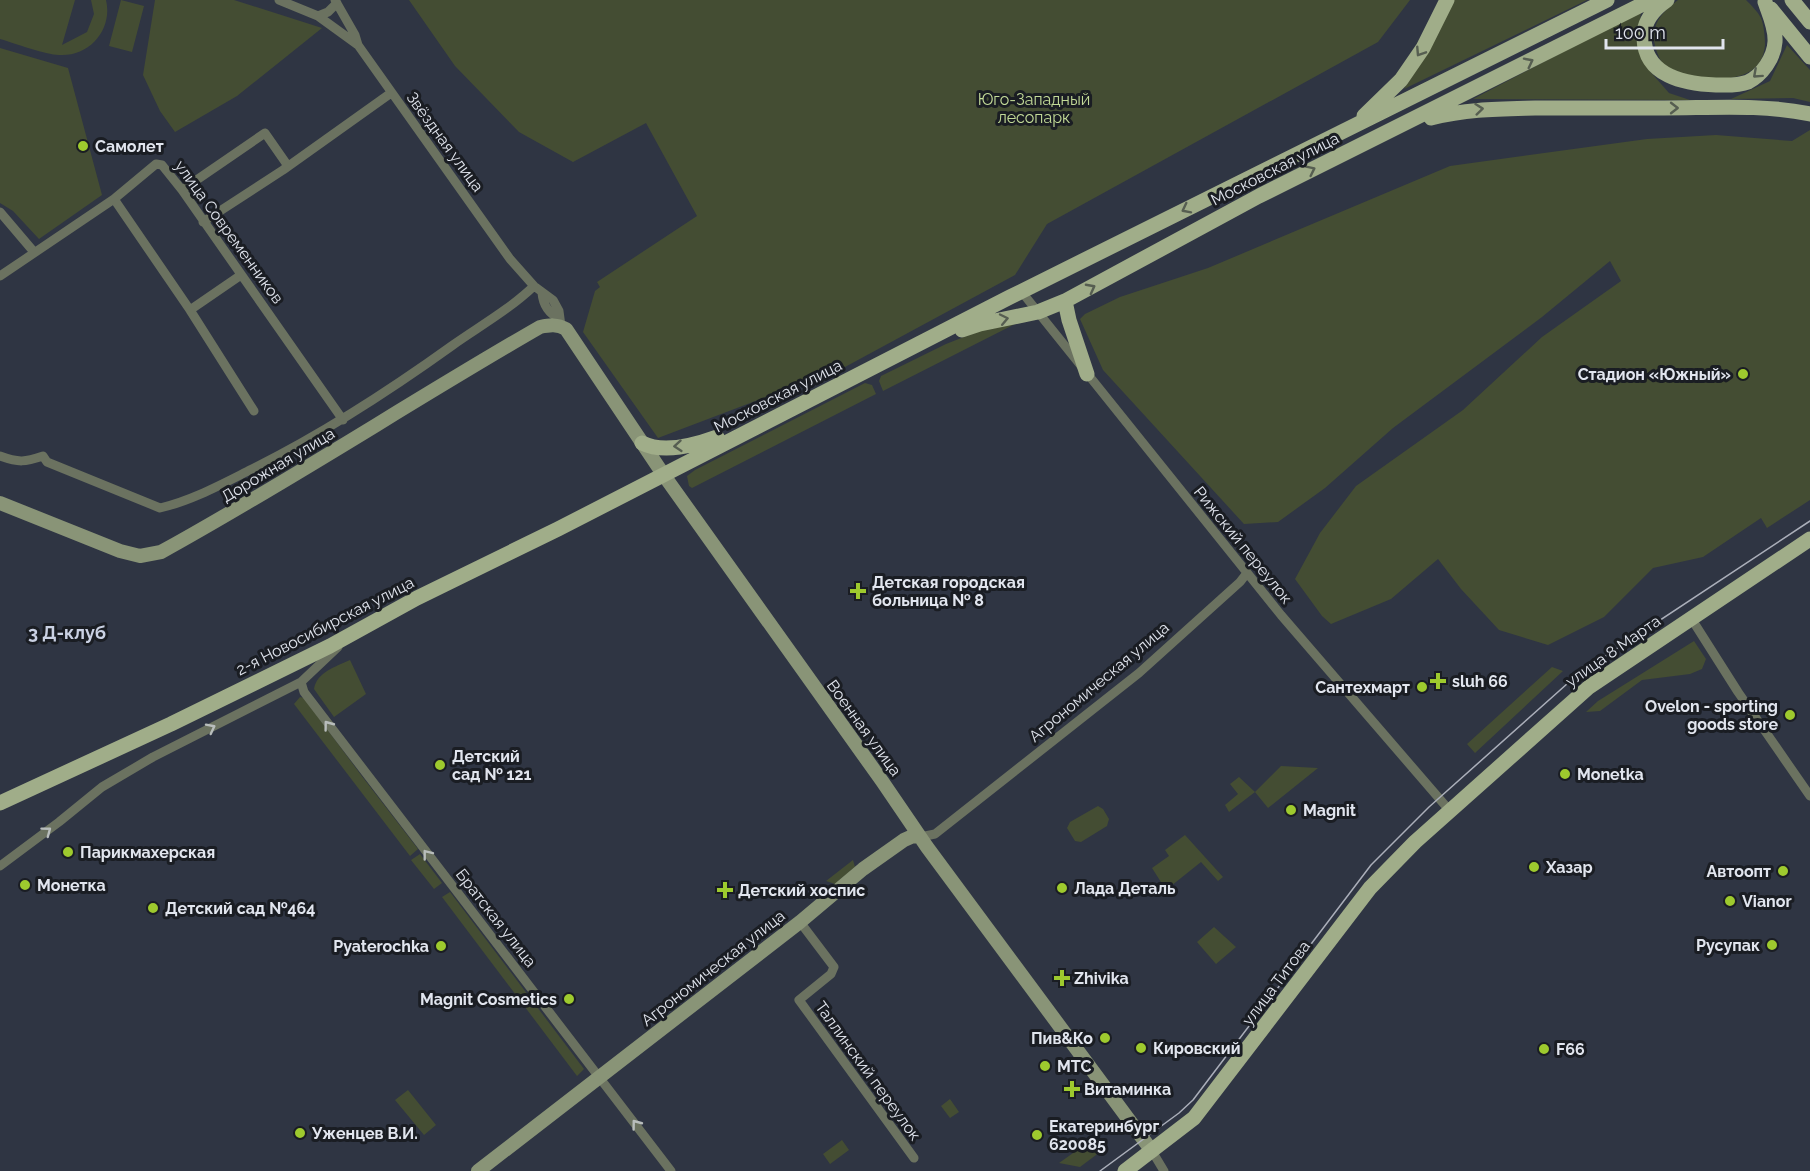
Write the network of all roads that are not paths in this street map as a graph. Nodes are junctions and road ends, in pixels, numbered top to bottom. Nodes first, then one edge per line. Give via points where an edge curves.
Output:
1 (279, 0) edge
2 (1447, 0) edge
3 (1607, 0) edge
4 (1651, 0) edge
5 (1666, 0) edge
6 (1793, 0) edge
7 (1764, 1) edge
8 (336, 2) edge
9 (1810, 14) edge
10 (318, 16) junction
11 (1810, 22) edge
12 (358, 45) junction
13 (1810, 57) edge
14 (391, 93) junction
15 (1810, 114) edge
16 (1352, 126) junction
17 (1402, 126) junction
18 (288, 166) junction
19 (182, 190) junction
20 (114, 199) junction
21 (0, 212) edge
22 (203, 222) junction
23 (34, 252) junction
24 (241, 275) junction
25 (0, 276) edge
26 (534, 286) junction
27 (1021, 291) junction
28 (1065, 301) junction
29 (550, 303) joint
30 (190, 310) junction
31 (1038, 312) junction
32 (560, 322) junction
33 (908, 350) junction
34 (1086, 374) junction
35 (254, 411) dead end
36 (343, 420) junction
37 (754, 428) junction
38 (642, 443) junction
39 (0, 456) edge
40 (663, 474) junction
41 (0, 503) edge
42 (1810, 539) edge
43 (1247, 573) junction
44 (1691, 618) junction
45 (349, 636) junction
46 (291, 666) junction
47 (298, 684) junction
48 (1810, 796) edge
49 (0, 803) edge
50 (1450, 811) junction
51 (920, 837) junction
52 (0, 866) edge
53 (800, 922) junction
54 (599, 1077) junction
55 (1152, 1151) junction
56 (914, 1158) dead end
57 (478, 1171) edge
58 (671, 1171) edge
59 (1125, 1171) edge
60 (1164, 1171) edge

1 - 10 street
2 -> 16 main road via 1423,48 1401,80
3 - 16 main road, Московская улица
17 -> 4 main road, Московская улица
7 -> 5 main road via 1774,28 1771,58 1748,82 1724,85 1681,81 1660,71 1648,58 1644,46 1647,20
6 - 9 main road
6 - 11 main road
7 - 13 main road
8 - 10 street
8 - 12 street, Звёздная улица
10 - 12 street
12 - 14 street, Звёздная улица
14 - 18 street
14 - 26 street, Звёздная улица via 510,259
17 -> 15 main road via 1485,108 1751,108
16 -> 27 main road, Московская улица
28 -> 17 main road, Московская улица via 1196,229
18 - 19 street via 265,133
18 - 22 street
19 - 20 street, улица Современников via 162,165 156,164
19 - 22 street, улица Современников
20 - 23 street, улица Современников
20 - 30 street
21 - 23 street
22 - 24 street, улица Современников
23 - 25 street, улица Современников
24 - 30 street
24 - 36 street, улица Современников
26 - 29 street, Звёздная улица via 549,295
26 - 36 street
27 - 31 street, Рижский переулок
27 - 33 main road, Московская улица
28 - 31 main road, Московская улица
28 - 34 main road
29 - 32 street, Военная улица via 552,315
30 - 35 street
33 -> 31 main road, Московская улица via 980,324
31 - 34 street, Рижский переулок
32 - 38 street, Военная улица
32 - 41 street, Дорожная улица via 540,327 451,378 339,449 161,552 140,556 120,550
33 - 37 main road, Московская улица
34 - 43 street, Рижский переулок
36 - 39 street via 211,490 160,508 47,462 43,456 15,462
37 -> 38 main road via 743,428 699,444 657,448
37 - 40 main road, Московская улица
38 - 40 street, Военная улица
40 - 45 main road, 2-я Новосибирская улица
40 - 51 street, Военная улица
42 - 44 main road, улица 8 Марта
43 - 50 street, Рижский переулок
43 - 51 street, Агрономическая улица via 1109,698 935,834
44 - 48 street
44 - 50 main road, улица 8 Марта via 1589,687
45 - 46 main road, 2-я Новосибирская улица
45 - 47 street
46 - 47 street, Братская улица
46 - 49 main road, 2-я Новосибирская улица
52 -> 47 street via 118,777
54 -> 47 street, Братская улица
50 - 55 main road, улица Титова via 1370,888 1194,1118
51 - 53 street, Агрономическая улица via 904,840 863,869
51 - 55 street, Военная улица
53 - 54 street, Агрономическая улица
53 - 56 street, Таллинский переулок via 834,967 831,974 799,1000
54 - 57 street, Агрономическая улица
58 -> 54 street, Братская улица
55 - 59 main road, улица Титова
55 - 60 street

